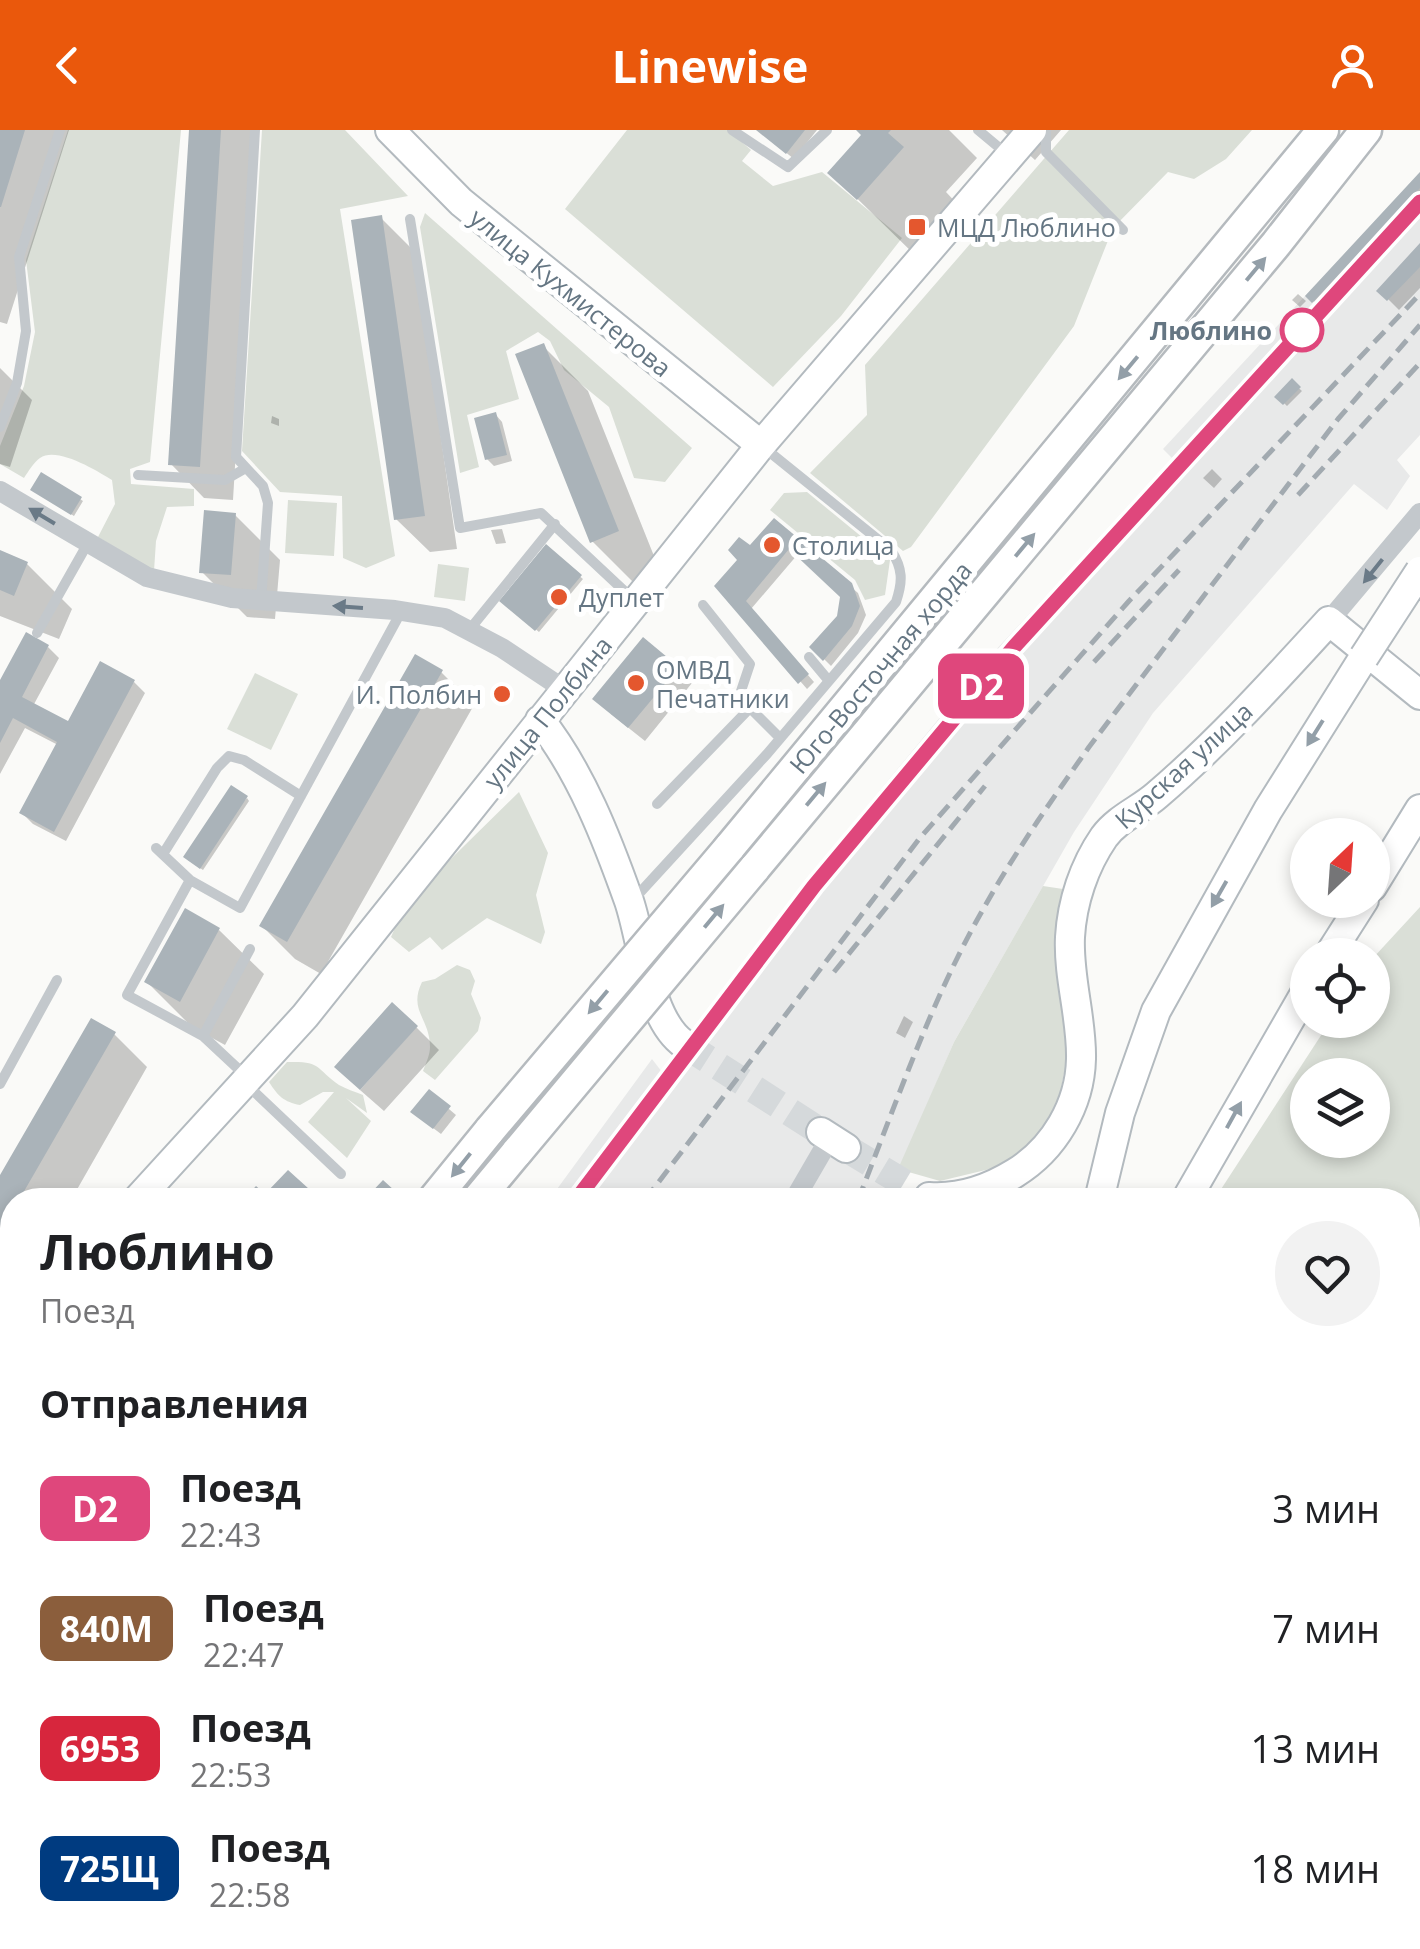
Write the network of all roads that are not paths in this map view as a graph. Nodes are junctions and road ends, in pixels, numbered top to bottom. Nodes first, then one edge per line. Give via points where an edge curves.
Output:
1 (60, 130) edge
2 (255, 130) edge
3 (390, 130) edge
4 (732, 130) edge
5 (827, 130) edge
6 (978, 130) edge
7 (1032, 130) edge
8 (1046, 130) edge
9 (1323, 130) edge
10 (1366, 130) edge
11 (1010, 157) junction
12 (410, 220) dead end
13 (1123, 230) dead end
14 (0, 427) edge
15 (761, 444) junction
16 (246, 468) junction
17 (138, 475) dead end
18 (0, 491) edge
19 (1418, 516) edge
20 (555, 524) junction
21 (88, 544) junction
22 (1420, 571) edge
23 (261, 602) junction
24 (636, 603) junction
25 (703, 605) dead end
26 (402, 611) junction
27 (1329, 621) junction
28 (470, 630) junction
29 (38, 633) dead end
30 (1368, 655) junction
31 (809, 657) dead end
32 (828, 681) junction
33 (1273, 682) junction
34 (564, 690) junction
35 (1420, 696) edge
36 (750, 708) junction
37 (540, 720) junction
38 (780, 738) junction
39 (301, 796) junction
40 (657, 804) dead end
41 (1420, 809) edge
42 (1390, 858) edge
43 (190, 880) junction
44 (630, 904) junction
45 (250, 949) dead end
46 (57, 980) dead end
47 (1290, 1019) edge
48 (674, 1035) tunnel mouth
49 (203, 1036) junction
50 (246, 1080) junction
51 (0, 1084) edge
52 (832, 1139) dead end
53 (342, 1174) dead end
54 (148, 1188) edge
55 (443, 1188) edge
56 (488, 1188) edge
57 (801, 1188) edge
58 (1001, 1188) edge
59 (1102, 1188) edge
60 (1193, 1188) edge

1 - 14 lane via 20,257 26,331
2 - 16 lane via 236,458
3 - 15 main road, улица Кухмистерова via 461,202
4 - 5 lane via 788,167
6 - 11 lane
7 - 11 main road, улица Полбина
8 - 13 lane via 1046,152
9 -> 55 main road, Юго-Восточная хорда, bridge
56 -> 10 main road, Юго-Восточная хорда, bridge
11 - 15 main road, улица Полбина
12 - 20 lane via 460,528 541,512
15 - 24 main road, улица Полбина
15 - 32 lane via 891,550 900,565 896,602
16 - 17 lane via 226,480
16 - 23 lane via 268,503
21 -> 18 street
19 -> 27 street
20 - 24 lane
20 - 28 lane
21 - 23 street via 147,577
21 - 29 lane
22 -> 59 main road, bridge via 1268,810 1156,1011
26 -> 23 street
24 - 34 main road, улица Полбина
25 - 36 lane via 750,664 739,696
26 - 28 street
26 - 39 lane
27 - 30 main road
27 - 33 main road, Курская улица
28 - 34 street
30 - 33 main road via 1333,641
30 - 35 main road
31 - 32 lane
32 - 38 lane
33 - 58 main road, Курская улица via 1157,796 1121,819 1088,864 1070,942 1081,1060 1074,1099 1056,1137
34 - 37 main road, улица Полбина
36 - 38 lane
36 - 40 lane
37 - 44 main road via 574,772
37 - 50 main road, улица Полбина via 305,1016
38 - 44 lane
39 - 43 lane via 240,908
39 - 43 lane via 229,756 159,851
41 - 42 main road
43 - 49 lane via 128,995
44 - 48 main road
45 - 49 lane
46 - 51 lane
60 -> 47 main road
49 - 50 lane
50 - 53 lane
50 - 54 main road, улица Полбина
52 - 57 street

